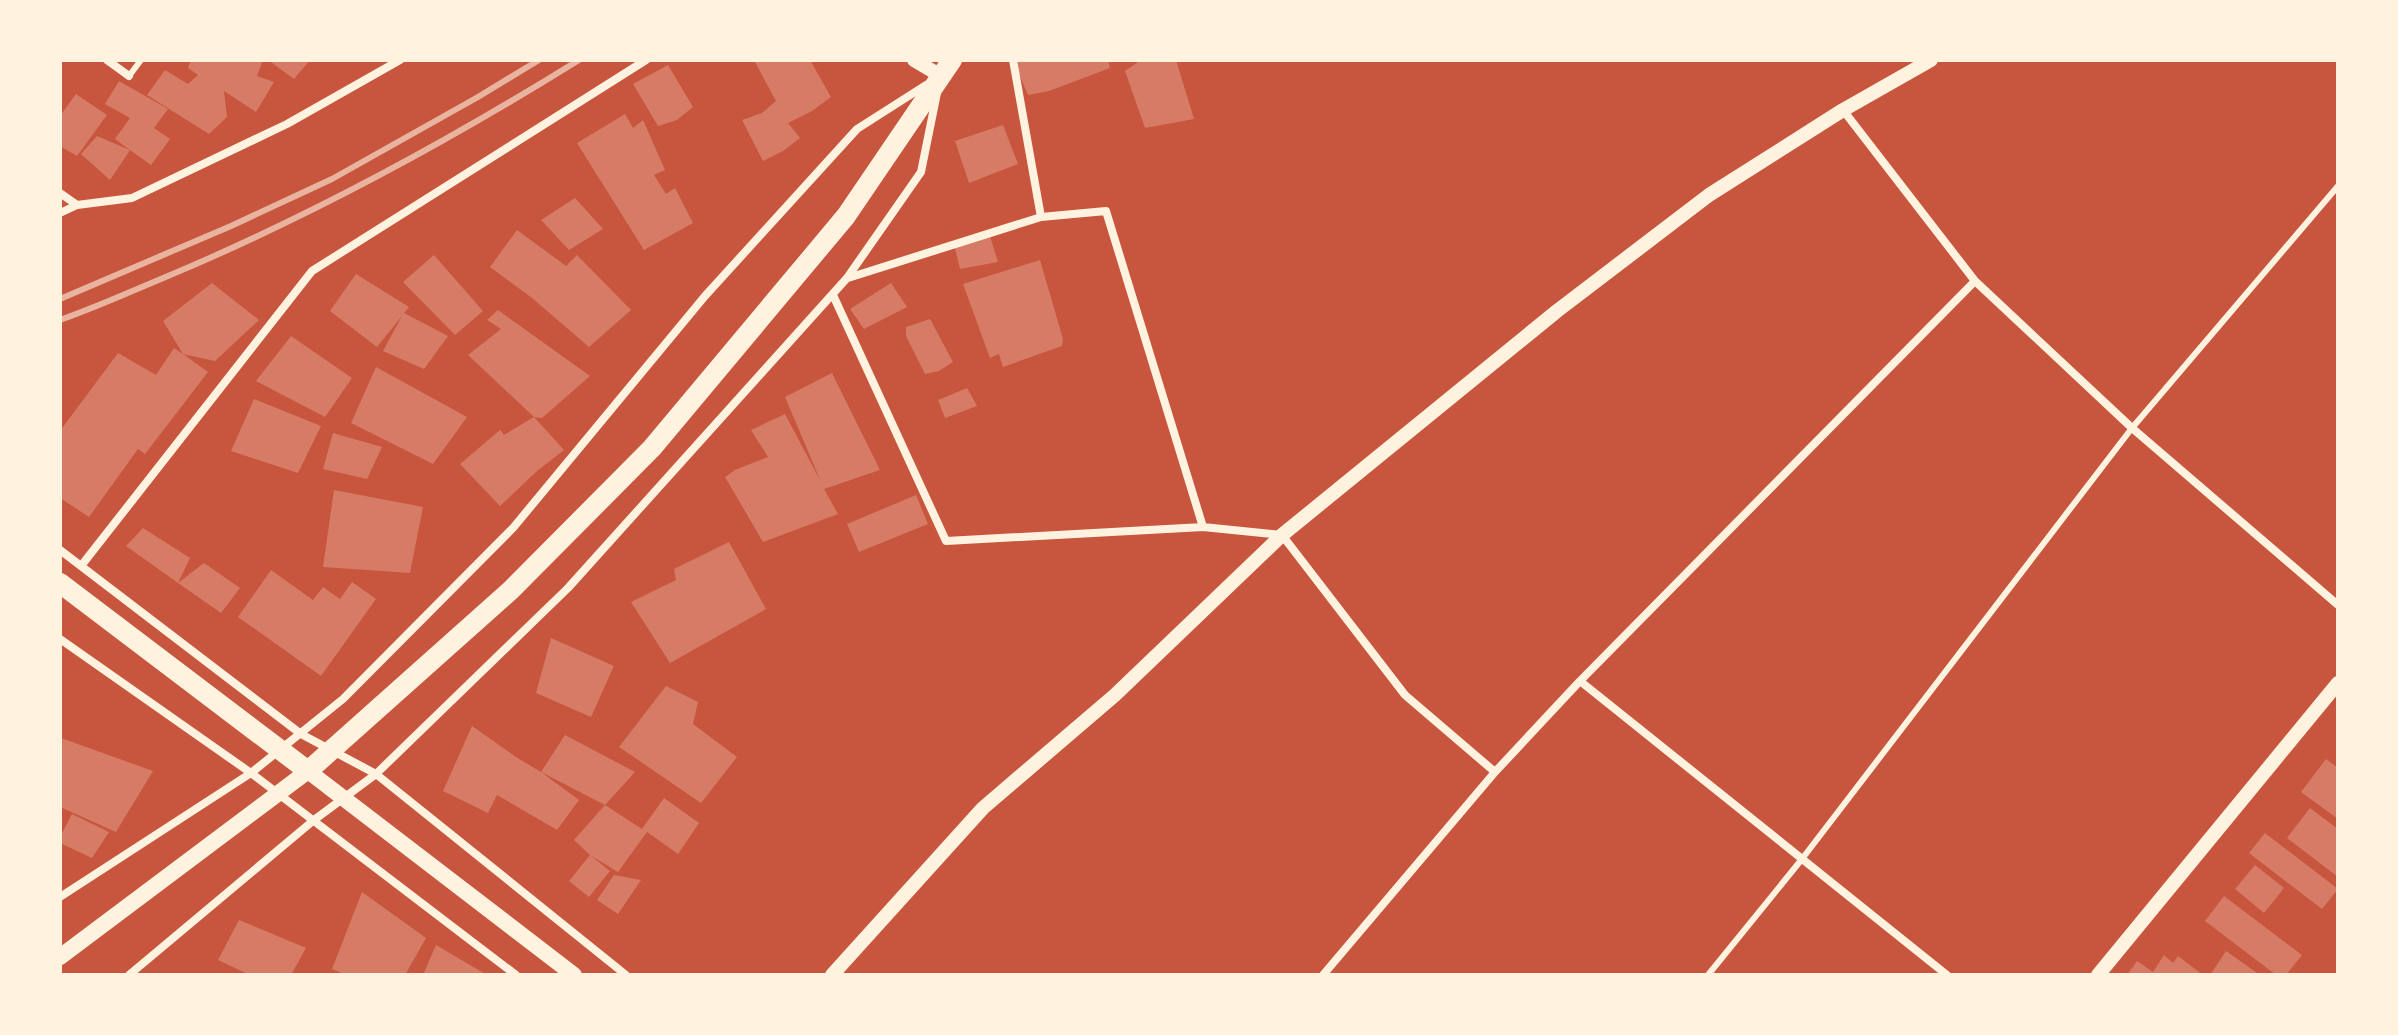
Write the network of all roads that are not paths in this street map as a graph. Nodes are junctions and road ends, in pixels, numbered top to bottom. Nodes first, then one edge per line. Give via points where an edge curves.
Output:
1 (107, 60) edge
2 (141, 60) edge
3 (400, 60) edge
4 (646, 60) edge
5 (914, 60) edge
6 (1013, 60) edge
7 (1931, 60) edge
8 (946, 68) edge
9 (129, 76) joint
10 (1843, 110) junction
11 (2338, 186) edge
12 (60, 193) edge
13 (77, 205) junction
14 (60, 213) edge
15 (1041, 217) junction
16 (847, 278) junction
17 (1975, 281) junction
18 (833, 295) junction
19 (2132, 428) junction
20 (1203, 527) junction
21 (1282, 535) junction
22 (60, 550) edge
23 (81, 566) junction
24 (60, 583) edge
25 (2338, 605) edge
26 (60, 639) edge
27 (1580, 681) junction
28 (2338, 683) edge
29 (301, 734) junction
30 (308, 771) junction
31 (1495, 772) junction
32 (251, 773) junction
33 (376, 774) junction
34 (314, 820) junction
35 (1802, 859) junction
36 (60, 897) edge
37 (60, 957) edge
38 (129, 975) edge
39 (516, 975) edge
40 (574, 975) edge
41 (626, 975) edge
42 (832, 975) edge
43 (1323, 975) edge
44 (1708, 975) edge
45 (1947, 975) edge
46 (2098, 975) edge

1 - 9 street
2 - 9 lane
3 - 13 street via 287,124 132,198
4 - 23 street via 312,271
5 - 8 street
6 - 15 street
7 - 10 street
8 - 16 street via 921,172
8 - 29 street via 857,129 705,296 513,528 343,699
8 - 30 main road via 846,216 652,448 511,590
10 - 17 street
10 - 21 street via 1709,195
11 - 19 lane
12 - 13 street
13 - 14 street
15 - 16 street
15 - 20 street via 1106,211
16 - 18 street
17 - 19 street
17 - 27 street
18 - 20 street via 946,541
18 - 33 street via 568,588
19 - 25 street
19 - 35 lane
20 - 21 street
21 - 31 street via 1405,695
21 - 42 street via 1115,695 983,808
22 - 23 street
23 - 29 street
24 - 30 main road
26 - 32 street
27 - 31 street
27 - 35 street
28 - 46 street
29 - 32 street
29 - 33 street
30 - 37 main road
30 - 40 main road
31 - 43 street
32 - 34 street
32 - 36 street
33 - 34 street
33 - 41 street
34 - 38 street
34 - 39 street
35 - 44 lane
35 - 45 street

